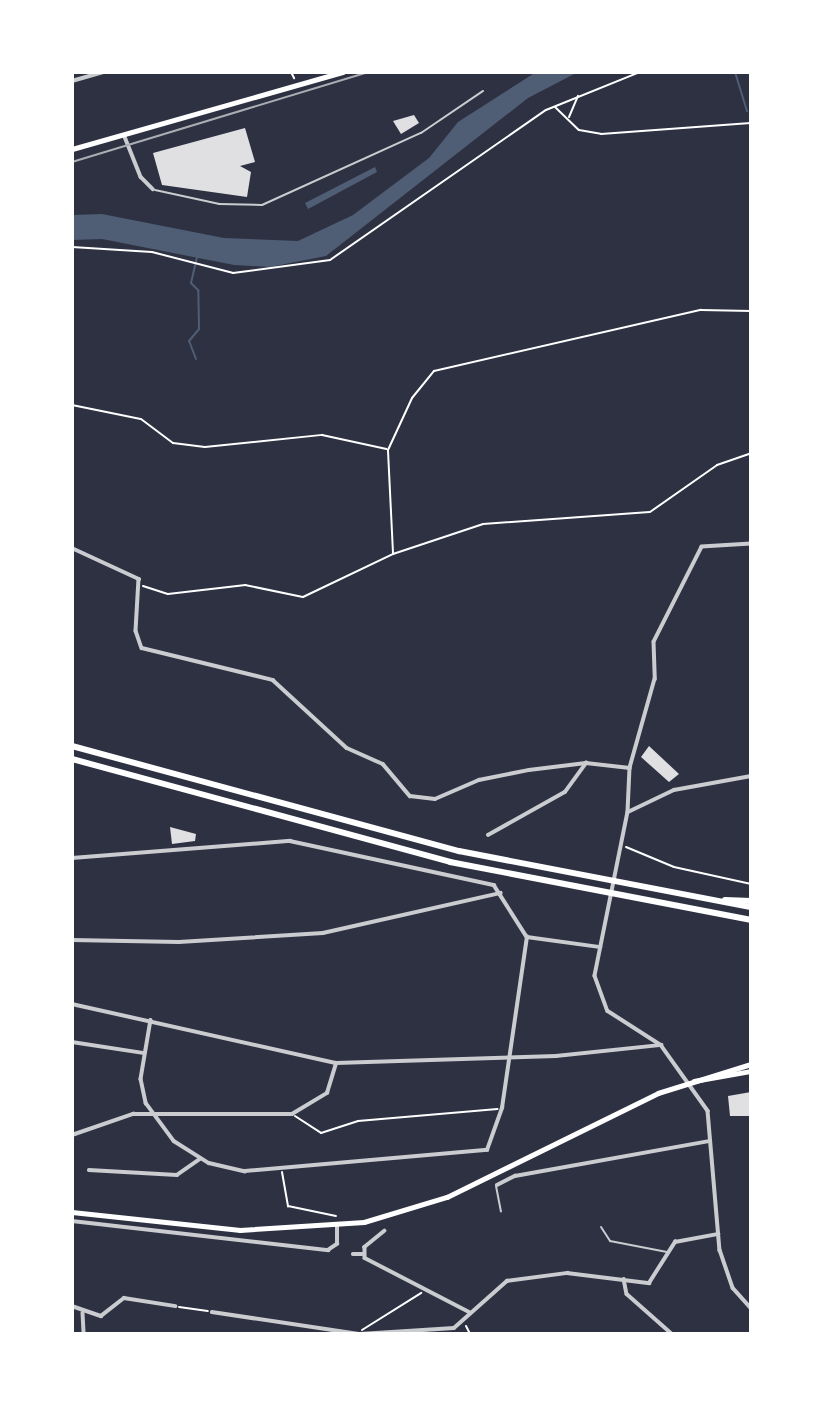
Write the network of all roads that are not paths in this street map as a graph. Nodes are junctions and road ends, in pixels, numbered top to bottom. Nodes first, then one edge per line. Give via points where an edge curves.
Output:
1 (104, 72) edge
2 (343, 72) edge
3 (72, 81) edge
4 (483, 91) dead end
5 (125, 137) junction
6 (72, 149) edge
7 (153, 189) joint
8 (751, 544) edge
9 (72, 548) edge
10 (72, 746) edge
11 (72, 759) edge
12 (586, 763) junction
13 (629, 768) junction
14 (751, 776) edge
15 (628, 812) junction
16 (488, 835) dead end
17 (72, 858) edge
18 (501, 893) junction
19 (697, 898) junction
20 (751, 901) edge
21 (751, 908) edge
22 (751, 920) edge
23 (527, 937) junction
24 (72, 940) edge
25 (600, 947) junction
26 (72, 1004) edge
27 (151, 1020) junction
28 (72, 1042) edge
29 (662, 1045) junction
30 (144, 1053) junction
31 (508, 1059) junction
32 (336, 1063) junction
33 (751, 1064) edge
34 (751, 1072) edge
35 (690, 1081) junction
36 (155, 1114) junction
37 (72, 1135) edge
38 (710, 1141) junction
39 (200, 1159) junction
40 (89, 1170) dead end
41 (496, 1185) joint
42 (72, 1212) edge
43 (501, 1212) dead end
44 (72, 1221) edge
45 (337, 1226) junction
46 (601, 1227) dead end
47 (385, 1231) dead end
48 (718, 1234) junction
49 (668, 1252) junction
50 (353, 1254) dead end
51 (362, 1254) junction
52 (624, 1279) junction
53 (72, 1306) edge
54 (175, 1306) road end
55 (751, 1308) edge
56 (83, 1312) junction
57 (212, 1312) road end
58 (469, 1312) junction
59 (84, 1334) edge
60 (360, 1334) edge
61 (672, 1334) edge

1 - 3 street
2 - 5 main road
4 - 7 lane via 421,133 302,190 251,207
5 - 6 main road
5 - 7 street via 141,177
8 - 13 street via 702,547 654,642 655,679
9 - 12 street via 131,571 143,586 136,631 142,648 273,680 347,748 383,764 410,796 435,799 479,780
10 - 19 highway via 459,851
11 - 22 highway via 450,862
12 - 13 street
12 - 16 street via 565,792
13 - 15 street
14 - 15 street via 674,790
15 - 25 street
17 - 18 street via 290,841 494,885
18 - 23 street
18 - 24 street via 362,928
19 - 20 highway
19 - 21 highway
23 - 25 street
23 - 31 street
25 - 29 street via 595,976 602,1002
26 - 27 street
27 - 30 street
27 - 32 street
28 - 30 street
29 - 31 street
29 - 35 street
30 - 36 street via 142,1086
31 - 32 street
31 - 39 street via 494,1141 477,1150 233,1170
32 - 36 street via 323,1098 292,1114
33 - 35 main road
34 - 35 main road
35 - 38 street via 708,1111
35 - 45 main road via 447,1197
36 - 37 street via 113,1117
36 - 39 street via 174,1141
38 - 41 street via 515,1176
38 - 48 street
39 - 40 street via 177,1175
41 - 43 lane
42 - 45 main road via 240,1230
44 - 45 street via 328,1250 337,1244
46 - 49 lane via 610,1241
47 - 51 street
48 - 49 street via 681,1238
48 - 55 street via 729,1277
49 - 52 street via 653,1282
50 - 51 street
51 - 58 street
52 - 58 street via 588,1274 520,1278 498,1285
52 - 61 street via 627,1294
53 - 56 street
54 - 56 street via 129,1298 104,1314
56 - 59 street
57 - 60 street
58 - 60 street via 463,1322

